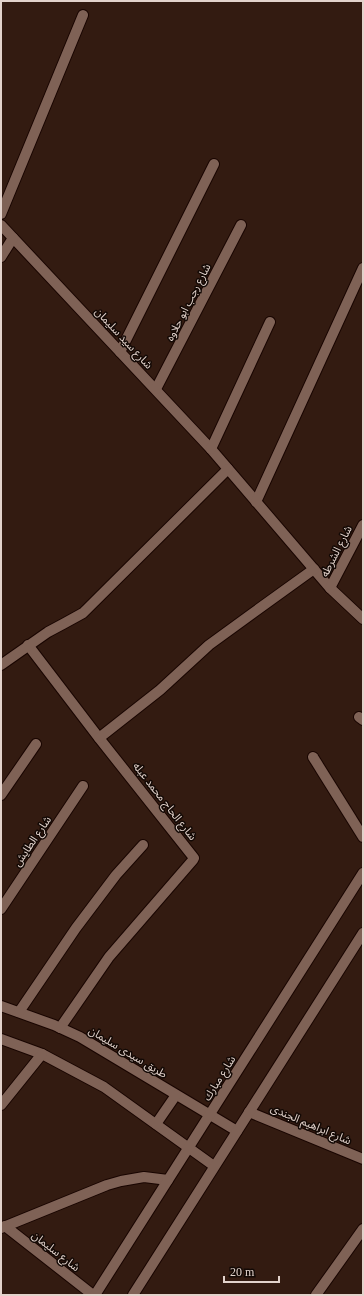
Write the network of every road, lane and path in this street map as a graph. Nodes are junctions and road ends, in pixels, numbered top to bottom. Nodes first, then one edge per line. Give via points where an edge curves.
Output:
1 (83, 15) dead end
2 (214, 164) dead end
3 (1, 214) edge
4 (1, 225) edge
5 (240, 225) dead end
6 (13, 238) junction
7 (1, 257) edge
8 (363, 268) edge
9 (270, 322) dead end
10 (120, 352) junction
11 (156, 389) junction
12 (211, 449) junction
13 (228, 469) junction
14 (256, 502) junction
15 (363, 524) edge
16 (314, 569) junction
17 (330, 588) junction
18 (363, 619) edge
19 (28, 645) junction
20 (1, 665) edge
21 (99, 738) junction
22 (36, 744) dead end
23 (313, 757) dead end
24 (83, 786) dead end
25 (1, 795) edge
26 (363, 837) edge
27 (143, 845) dead end
28 (363, 874) edge
29 (1, 908) edge
30 (363, 932) edge
31 (1, 1006) edge
32 (19, 1012) junction
33 (60, 1028) junction
34 (1, 1039) edge
35 (42, 1054) junction
36 (176, 1095) junction
37 (1, 1104) edge
38 (249, 1112) junction
39 (210, 1115) junction
40 (156, 1124) junction
41 (237, 1131) junction
42 (189, 1148) junction
43 (363, 1159) edge
44 (214, 1166) junction
45 (168, 1180) junction
46 (3, 1227) edge
47 (363, 1229) edge
48 (94, 1295) edge
49 (133, 1295) edge
50 (316, 1295) edge

1 - 3 street
2 - 10 street
4 - 6 street, شارع سيد سليمان
5 - 11 street, شارع رجب ابو حلاوه
6 - 7 street
6 - 10 street, شارع سيد سليمان
8 - 14 street
9 - 12 street
10 - 11 street, شارع سيد سليمان
11 - 12 street, شارع سيد سليمان
12 - 13 street, شارع سيد سليمان
13 - 14 street, شارع سيد سليمان
13 - 19 street via 83,613
14 - 16 street, شارع سيد سليمان
15 - 17 street, شارع الشرطه
16 - 17 street, شارع سيد سليمان
16 - 21 street via 209,645 160,690
17 - 18 street, شارع سيد سليمان
19 - 20 street
19 - 21 street, شارع الحاج محمد عبله
21 - 33 street, شارع الحاج محمد عبله via 194,858 109,957
22 - 25 street
23 - 26 street
24 - 29 street, شارع الطايش
27 - 32 street via 116,875 76,928
28 - 39 street, شارع مبارك
30 - 38 street
31 - 32 street, طريق سيدى سليمان
32 - 33 street, طريق سيدى سليمان
33 - 36 street, طريق سيدى سليمان via 104,1050
34 - 35 street
35 - 37 street
35 - 40 street via 104,1087
36 - 39 street, طريق سيدى سليمان
36 - 40 street
38 - 41 street
38 - 43 street, شارع ابراهيم الجندى
39 - 41 street, طريق سيدى سليمان
39 - 42 street, شارع مبارك
40 - 42 street
41 - 44 street
42 - 44 street
42 - 45 street, شارع مبارك
44 - 49 street
45 - 46 street via 144,1177 114,1183
45 - 48 street, شارع مبارك
46 - 48 street, شارع سليمان
47 - 50 street

